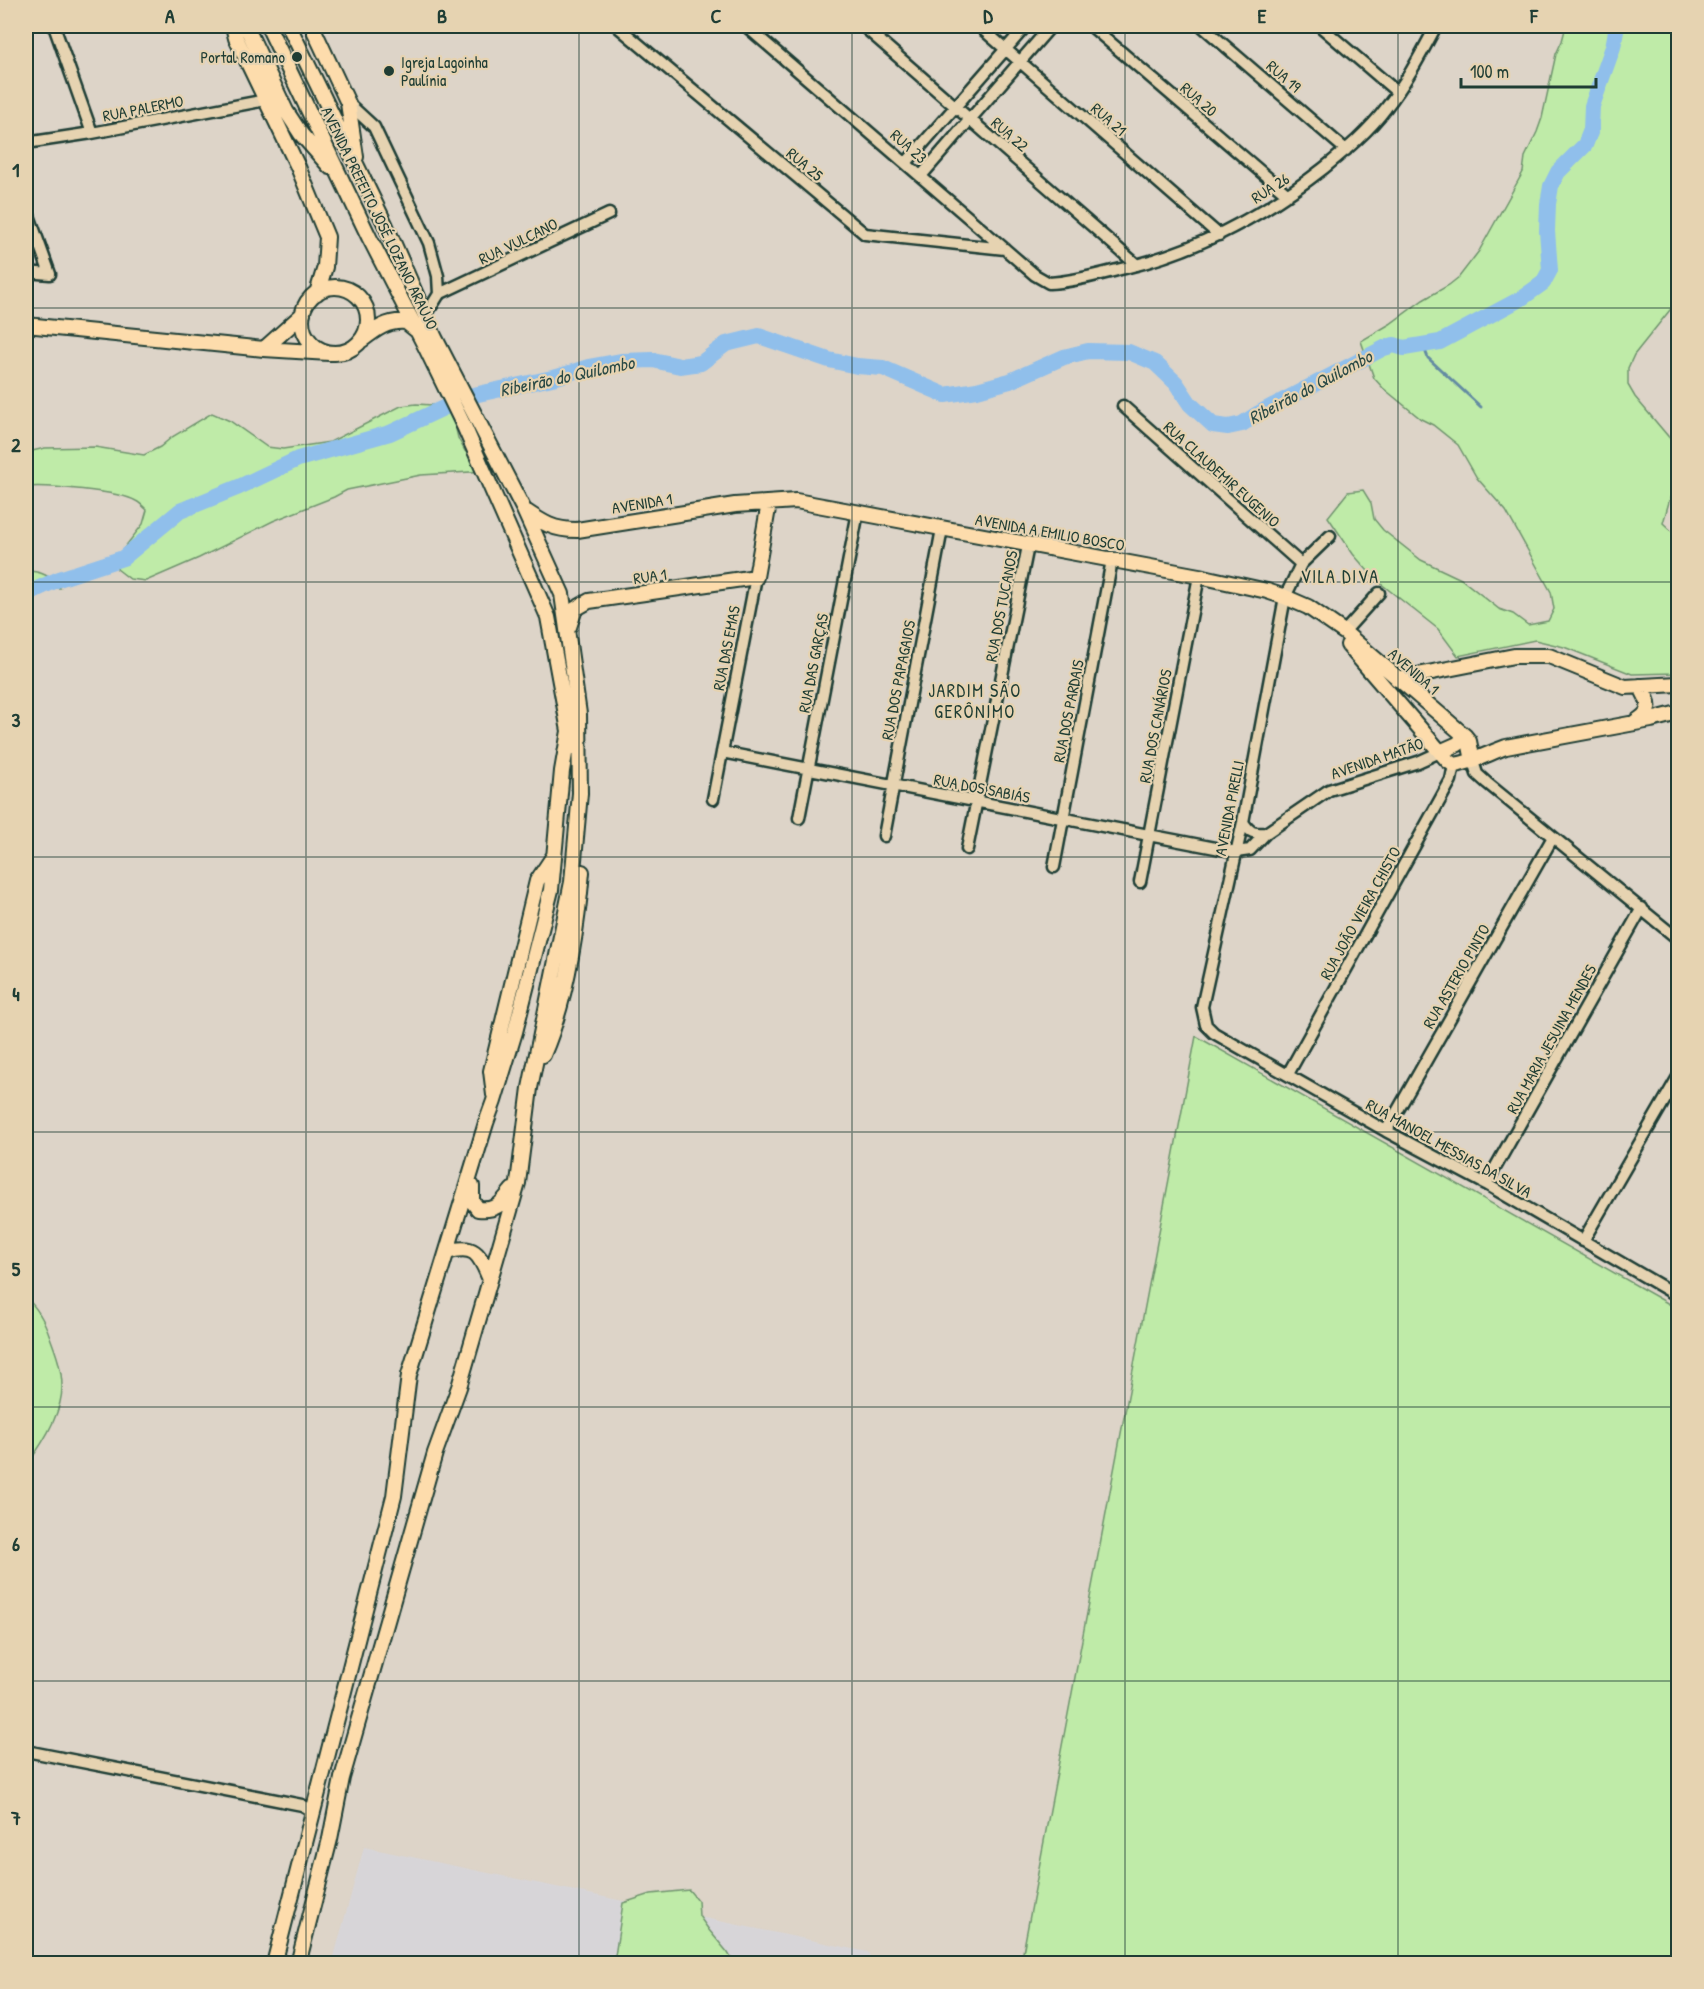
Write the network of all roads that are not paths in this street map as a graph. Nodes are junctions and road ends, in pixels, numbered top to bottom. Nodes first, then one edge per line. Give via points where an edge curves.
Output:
1 (54, 26) edge
2 (233, 26) edge
3 (246, 26) edge
4 (268, 26) edge
5 (289, 26) edge
6 (312, 26) edge
7 (617, 26) edge
8 (746, 26) edge
9 (863, 26) edge
10 (979, 26) edge
11 (1026, 26) edge
12 (1051, 26) edge
13 (1091, 26) edge
14 (1203, 26) edge
15 (1320, 26) edge
16 (1436, 26) edge
17 (1006, 49) junction
18 (1020, 61) junction
19 (1397, 92) junction
20 (266, 100) junction
21 (348, 103) junction
22 (956, 106) junction
23 (970, 119) junction
24 (92, 133) junction
25 (26, 142) edge
26 (1346, 150) junction
27 (906, 164) junction
28 (358, 168) junction
29 (921, 176) junction
30 (341, 179) junction
31 (1288, 195) junction
32 (26, 207) edge
33 (609, 214) dead end
34 (1219, 235) junction
35 (1006, 249) junction
36 (1137, 265) junction
37 (26, 272) edge
38 (1056, 282) joint
39 (317, 293) junction
40 (439, 294) junction
41 (303, 314) junction
42 (426, 315) junction
43 (26, 326) edge
44 (417, 331) junction
45 (361, 341) junction
46 (264, 349) junction
47 (329, 353) junction
48 (1123, 406) dead end
49 (770, 502) junction
50 (524, 510) junction
51 (858, 513) junction
52 (942, 529) junction
53 (1330, 536) dead end
54 (1028, 546) junction
55 (1112, 561) junction
56 (1301, 564) junction
57 (1200, 576) junction
58 (756, 577) junction
59 (1379, 593) dead end
60 (1285, 597) junction
61 (1321, 614) junction
62 (1344, 632) junction
63 (568, 633) junction
64 (1397, 679) junction
65 (1678, 684) edge
66 (1640, 686) junction
67 (1678, 713) edge
68 (1634, 723) junction
69 (1465, 736) junction
70 (722, 752) junction
71 (1440, 752) junction
72 (1473, 761) junction
73 (1454, 765) junction
74 (808, 770) junction
75 (893, 787) junction
76 (713, 799) dead end
77 (977, 802) junction
78 (799, 818) dead end
79 (1063, 819) junction
80 (1243, 822) junction
81 (1266, 833) junction
82 (884, 836) dead end
83 (1150, 836) junction
84 (1553, 837) junction
85 (967, 849) dead end
86 (1236, 852) junction
87 (1053, 867) dead end
88 (1140, 882) dead end
89 (1642, 908) junction
90 (1678, 939) edge
91 (1206, 1025) joint
92 (1288, 1074) junction
93 (1678, 1077) edge
94 (1386, 1131) junction
95 (470, 1178) junction
96 (518, 1183) junction
97 (1486, 1184) junction
98 (1583, 1241) junction
99 (447, 1252) junction
100 (489, 1277) junction
101 (1678, 1296) edge
102 (26, 1751) edge
103 (313, 1811) junction
104 (274, 1964) edge
105 (298, 1964) edge

1 - 24 street
2 - 20 main road
3 - 30 main road via 286,111 311,147
4 - 30 main road, AVENIDA PREFEITO JOSÉ LOZANO ARAÚJO
5 - 28 main road, AVENIDA PREFEITO JOSÉ LOZANO ARAÚJO
6 - 21 main road
7 - 35 street, RUA 25 via 865,234
8 - 27 street, RUA 23
9 - 22 street, RUA 22
10 - 17 street, RUA 21
11 - 17 street
12 - 18 street
13 - 31 street, RUA 20
14 - 26 street, RUA 19
15 - 19 street
16 - 19 street, RUA 26
17 - 18 street, RUA 21
17 - 22 street
18 - 23 street
18 - 34 street, RUA 21
19 - 26 street, RUA 26
20 - 24 street, RUA PALERMO
20 - 39 main road via 327,237 325,267
21 - 28 main road
21 - 40 street via 374,127 429,243
22 - 23 street, RUA 22
22 - 27 street
23 - 29 street
23 - 36 street, RUA 22
24 - 25 street, RUA PALERMO
26 - 31 street, RUA 26
27 - 29 street, RUA 23
28 - 42 main road, AVENIDA PREFEITO JOSÉ LOZANO ARAÚJO
29 - 35 street, RUA 23
30 - 44 main road, AVENIDA PREFEITO JOSÉ LOZANO ARAÚJO
31 - 34 street, RUA 26
32 - 37 street via 50,274
33 - 40 street, RUA VULCANO
34 - 36 street, RUA 26
35 - 38 street, RUA 23 via 1042,280
36 - 38 street, RUA 26
39 - 41 main road
39 - 45 main road via 341,287 357,294 368,317
40 - 42 street
41 - 46 main road
41 - 47 main road via 308,339
42 - 50 main road, AVENIDA PREFEITO JOSÉ LOZANO ARAÚJO
43 - 46 main road
44 - 45 main road via 406,322 390,322
44 - 95 main road, AVENIDA PREFEITO JOSÉ LOZANO ARAÚJO via 464,426 548,617 569,731 551,890 516,1032
45 - 47 main road via 347,351
46 - 47 main road
48 - 56 street, RUA CLAUDEMIR EUGENIO
49 - 50 main road, AVENIDA 1 via 577,530 560,530
49 - 51 main road, AVENIDA A EMILIO BOSCO via 796,501
49 - 58 main road, RUA DAS EMAS
50 - 63 main road, AVENIDA PREFEITO JOSÉ LOZANO ARAÚJO via 562,594
51 - 52 main road, AVENIDA A EMILIO BOSCO
51 - 74 street, RUA DAS GARÇAS
52 - 54 main road, AVENIDA A EMILIO BOSCO
52 - 75 street, RUA DOS PAPAGAIOS
53 - 56 street
54 - 55 main road, AVENIDA A EMILIO BOSCO
54 - 77 street, RUA DOS TUCANOS
55 - 57 main road, AVENIDA A EMILIO BOSCO
55 - 79 street, RUA DOS PARDAIS
56 - 60 street, AVENIDA PIRELLI
57 - 60 main road, AVENIDA A EMILIO BOSCO
57 - 83 street, RUA DOS CANÁRIOS
58 - 63 main road, RUA 1 via 589,601 575,609
58 - 70 street, RUA DAS EMAS
59 - 62 street
60 - 61 main road, AVENIDA A EMILIO BOSCO
60 - 80 street, AVENIDA PIRELLI
61 - 62 main road, AVENIDA 1
61 - 71 main road
62 - 64 main road, AVENIDA 1
63 - 96 main road, AVENIDA PREFEITO JOSÉ LOZANO ARAÚJO via 579,714 580,793 572,882 530,1088
64 - 66 main road via 1514,656 1549,656 1624,687
64 - 69 main road, AVENIDA 1
65 - 66 main road
66 - 68 main road via 1649,707 1645,717
67 - 68 main road
68 - 72 main road via 1506,747
69 - 71 main road
69 - 72 main road
70 - 74 street, RUA DOS SABIÁS
70 - 76 street, RUA DAS EMAS
71 - 73 main road
71 - 81 street, AVENIDA MATÃO via 1329,790
72 - 73 main road
72 - 84 street via 1477,774
73 - 92 street, RUA JOÃO VIEIRA CHISTO via 1450,780
74 - 75 street, RUA DOS SABIÁS
74 - 78 street, RUA DAS GARÇAS
75 - 77 street, RUA DOS SABIÁS
75 - 82 street, RUA DOS PAPAGAIOS
77 - 79 street, RUA DOS SABIÁS
77 - 85 street, RUA DOS TUCANOS
79 - 83 street, RUA DOS SABIÁS
79 - 87 street, RUA DOS PARDAIS
80 - 81 street via 1248,831
80 - 86 street, AVENIDA PIRELLI
81 - 86 street, AVENIDA MATÃO via 1250,850
83 - 86 street, RUA DOS SABIÁS
83 - 88 street, RUA DOS CANÁRIOS
84 - 89 street
84 - 94 street, RUA ASTERIO PINTO
86 - 91 street, AVENIDA PIRELLI via 1202,1007
89 - 90 street
89 - 97 street, RUA MARIA JESUINA MENDES
91 - 92 street, RUA MANOEL MESSIAS DA SILVA
92 - 94 street, RUA MANOEL MESSIAS DA SILVA
93 - 98 street
94 - 97 street, RUA MANOEL MESSIAS DA SILVA
95 - 96 main road via 472,1201 478,1209 490,1210 502,1204
95 - 99 main road, AVENIDA PREFEITO JOSÉ LOZANO ARAÚJO
96 - 100 main road, AVENIDA PREFEITO JOSÉ LOZANO ARAÚJO
97 - 98 street, RUA MANOEL MESSIAS DA SILVA
98 - 101 street, RUA MANOEL MESSIAS DA SILVA
99 - 100 main road via 460,1248 476,1252
99 - 103 main road, AVENIDA PREFEITO JOSÉ LOZANO ARAÚJO via 409,1375 394,1497
100 - 105 main road, AVENIDA PREFEITO JOSÉ LOZANO ARAÚJO via 342,1778
102 - 103 street via 302,1805
103 - 104 main road, AVENIDA PREFEITO JOSÉ LOZANO ARAÚJO

